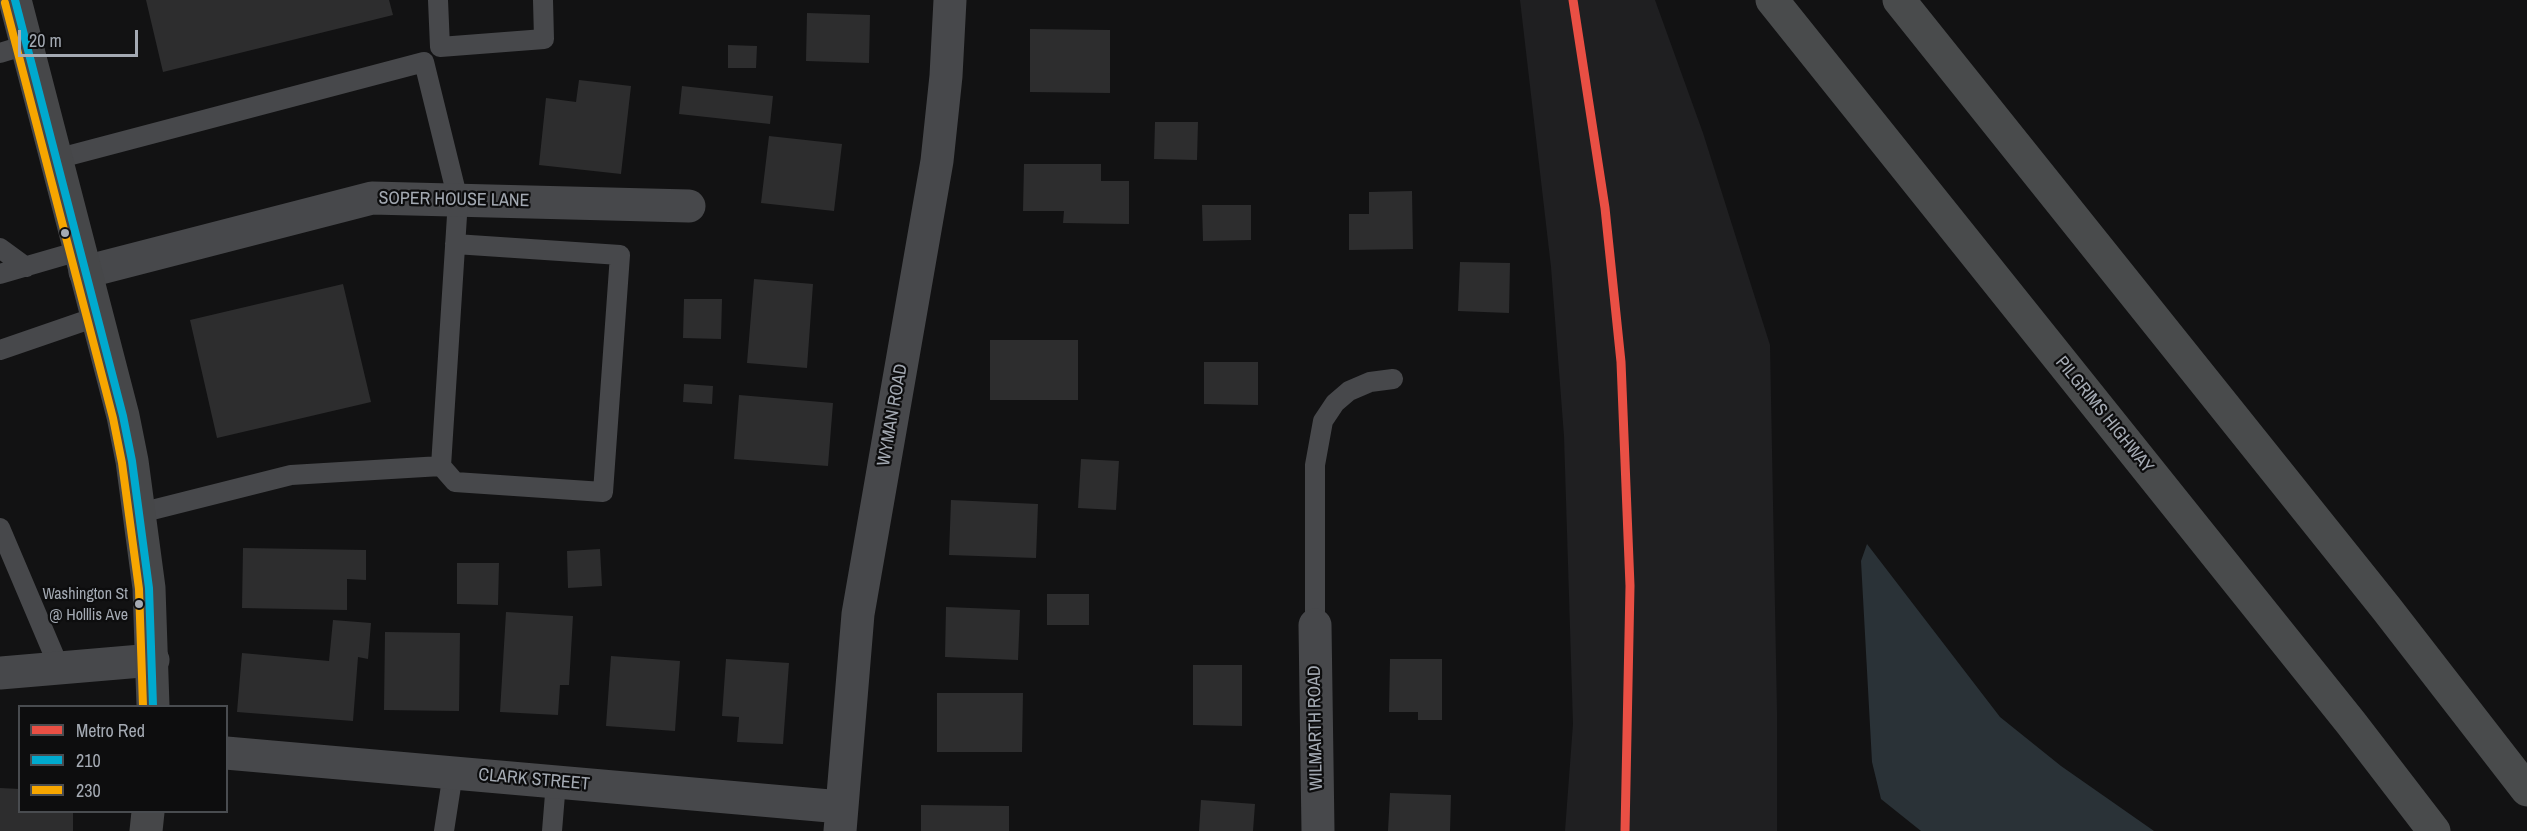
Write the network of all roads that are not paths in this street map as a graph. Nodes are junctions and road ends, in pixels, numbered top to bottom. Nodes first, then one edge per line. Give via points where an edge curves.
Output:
1 (15, 0) edge
2 (438, 0) edge
3 (543, 0) edge
4 (950, 0) edge
5 (1772, 0) edge
6 (1899, 0) edge
7 (440, 47) junction
8 (13, 49) edge
9 (424, 62) junction
10 (56, 159) junction
11 (458, 200) junction
12 (689, 206) dead end
13 (455, 244) junction
14 (0, 248) edge
15 (82, 262) junction
16 (26, 267) junction
17 (0, 274) edge
18 (96, 317) junction
19 (0, 350) edge
20 (1393, 379) dead end
21 (441, 466) junction
22 (140, 513) junction
23 (0, 528) edge
24 (1315, 625) joint
25 (153, 660) junction
26 (59, 667) junction
27 (0, 673) edge
28 (153, 705) edge
29 (228, 753) edge
30 (453, 772) junction
31 (555, 782) junction
32 (2527, 790) edge
33 (148, 813) edge
34 (841, 819) edge
35 (146, 831) edge
36 (444, 831) edge
37 (552, 831) edge
38 (1318, 831) edge
39 (2434, 831) edge

1 - 8 main road
2 - 7 lane
3 - 7 lane via 544,39
4 - 34 street, WYMAN ROAD via 937,161 860,604
5 - 39 highway, PILGRIMS HIGHWAY
6 - 32 highway via 2379,599
7 - 9 lane
8 - 10 main road
9 - 10 lane
9 - 11 lane
10 - 15 main road
11 - 12 street, SOPER HOUSE LANE
11 - 13 lane
11 - 15 street, SOPER HOUSE LANE via 372,198
13 - 21 lane
13 - 21 lane via 620,255 603,492 455,482
14 - 16 lane
15 - 16 lane
15 - 18 main road
16 - 17 lane
18 - 19 lane
18 - 22 main road via 123,416
20 - 24 lane via 1370,382 1349,391 1323,421 1315,465
21 - 22 lane via 291,475
22 - 25 main road
23 - 26 lane
24 - 38 street, WILMARTH ROAD
25 - 26 street
25 - 28 main road
26 - 27 street
29 - 30 street, CLARK STREET
30 - 31 street, CLARK STREET
30 - 36 lane
31 - 34 street, CLARK STREET
31 - 37 lane
33 - 35 main road

